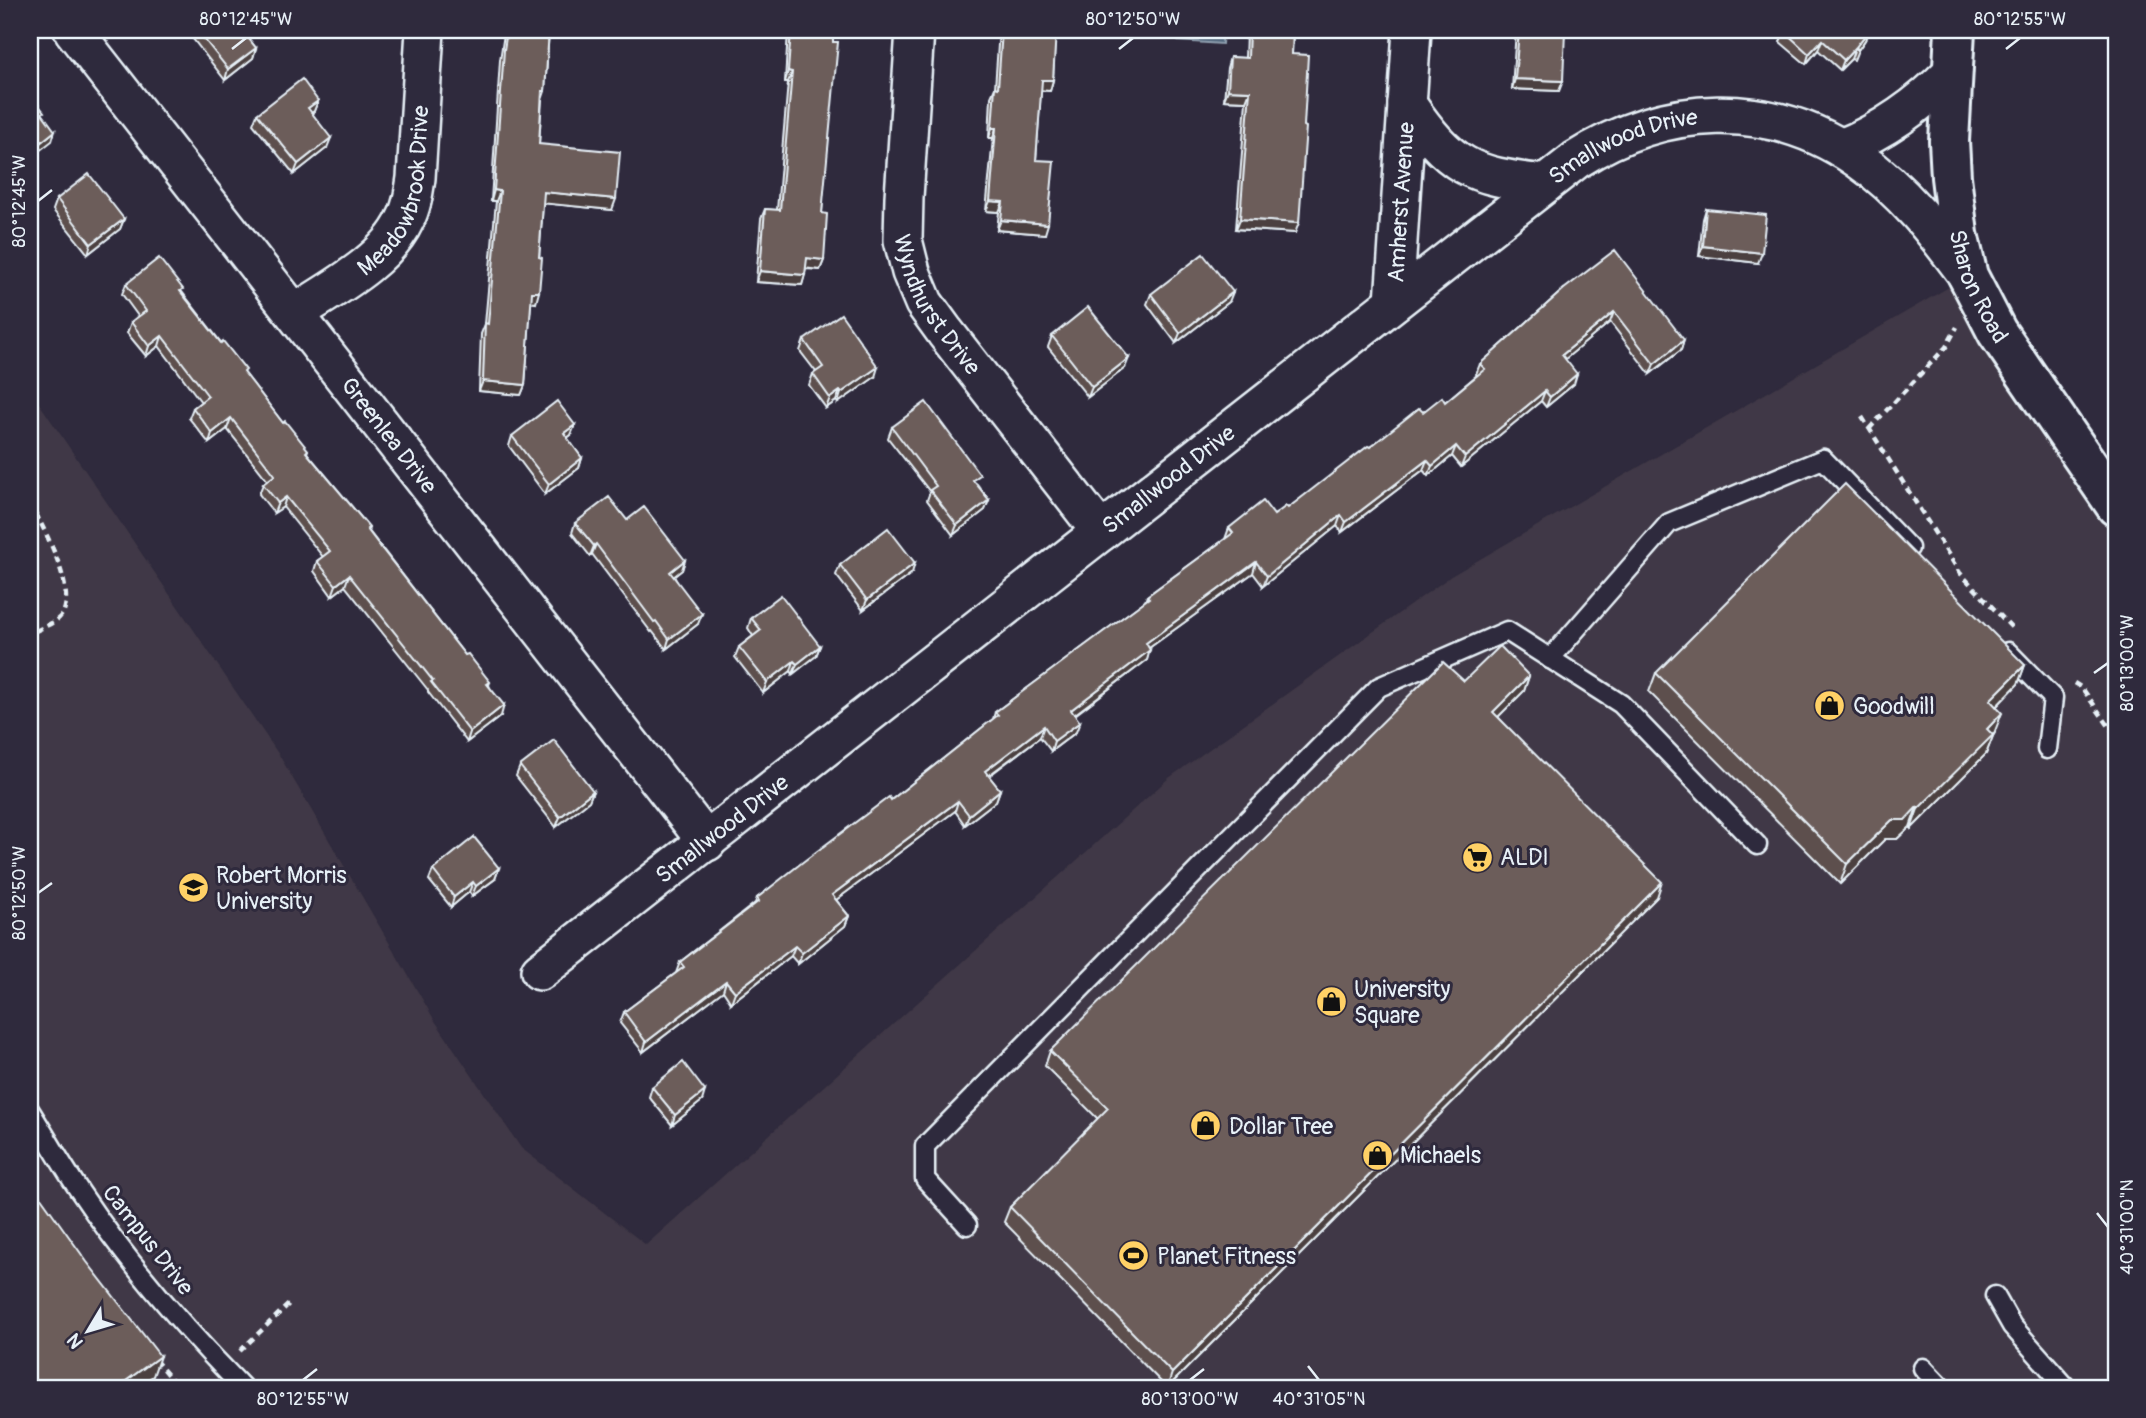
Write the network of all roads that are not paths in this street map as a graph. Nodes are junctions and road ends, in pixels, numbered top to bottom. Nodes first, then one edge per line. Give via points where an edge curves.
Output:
1 (73, 30) edge
2 (425, 30) edge
3 (915, 30) edge
4 (1412, 30) edge
5 (1955, 30) edge
6 (1952, 72) junction
7 (1408, 104) junction
8 (1841, 148) junction
9 (1545, 184) junction
10 (1968, 276) junction
11 (1394, 302) junction
12 (295, 313) junction
13 (2116, 506) edge
14 (1101, 531) junction
15 (1917, 557) edge
16 (1993, 635) edge
17 (1550, 659) junction
18 (2047, 749) dead end
19 (708, 842) junction
20 (1756, 845) dead end
21 (540, 971) dead end
22 (30, 1111) edge
23 (967, 1225) dead end
24 (1995, 1296) dead end
25 (1923, 1368) dead end
26 (243, 1388) edge
27 (1942, 1388) edge
28 (2067, 1388) edge

1 - 12 street, Greenlea Drive
2 - 12 street, Meadowbrook Drive via 416,178 406,219 385,249
3 - 14 street, Wyndhurst Drive via 904,197 904,240 911,272 945,332
4 - 7 street, Amherst Avenue
5 - 6 street, Sharon Road
6 - 8 street via 1886,126
6 - 10 street, Sharon Road via 1951,177
7 - 9 street, Amherst Avenue via 1429,136 1465,166 1487,176
7 - 11 street, Amherst Avenue
8 - 9 street, Smallwood Drive via 1749,116 1697,115 1602,143
8 - 10 street, Smallwood Drive via 1902,197
9 - 11 street, Smallwood Drive
10 - 13 street, Sharon Road via 1997,332
11 - 14 street, Smallwood Drive
12 - 19 street, Greenlea Drive
14 - 19 street, Smallwood Drive
15 - 17 lane via 1823,459 1669,523
16 - 18 lane via 2053,698
17 - 20 lane via 1621,704
17 - 23 lane via 1507,631 1379,687 925,1146 925,1179
19 - 21 street, Smallwood Drive
22 - 26 lane, Campus Drive via 111,1234 173,1313
24 - 28 lane via 2012,1326
25 - 27 lane

